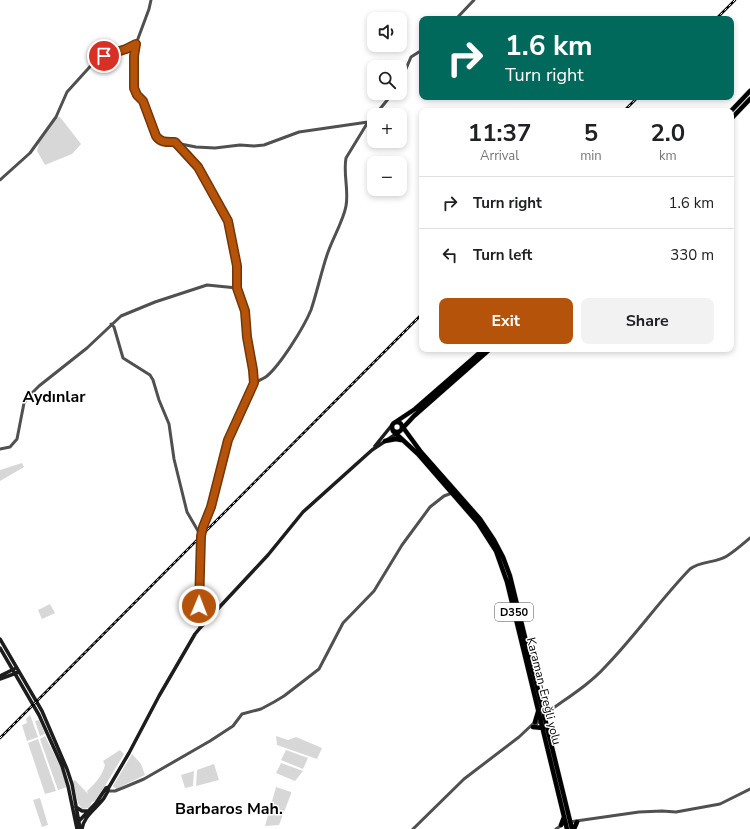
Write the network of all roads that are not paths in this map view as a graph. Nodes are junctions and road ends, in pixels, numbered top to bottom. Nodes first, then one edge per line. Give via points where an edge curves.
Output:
1 (151, 0) edge
2 (474, 0) edge
3 (459, 16) edge
4 (136, 44) junction
5 (419, 52) edge
6 (407, 65) edge
7 (750, 91) edge
8 (750, 99) edge
9 (388, 100) edge
10 (381, 108) edge
11 (734, 108) edge
12 (734, 116) edge
13 (367, 122) edge
14 (367, 124) edge
15 (175, 142) junction
16 (0, 180) edge
17 (237, 288) junction
18 (111, 324) junction
19 (480, 352) edge
20 (487, 352) edge
21 (254, 383) junction
22 (414, 416) junction
23 (393, 424) junction
24 (399, 430) junction
25 (386, 441) junction
26 (405, 442) junction
27 (415, 444) junction
28 (0, 449) edge
29 (372, 450) junction
30 (452, 494) junction
31 (201, 536) junction
32 (750, 538) edge
33 (200, 628) junction
34 (0, 639) edge
35 (0, 648) edge
36 (18, 670) junction
37 (13, 672) junction
38 (0, 676) edge
39 (0, 679) edge
40 (541, 701) junction
41 (538, 708) junction
42 (552, 709) junction
43 (544, 717) junction
44 (533, 726) junction
45 (545, 727) junction
46 (109, 789) junction
47 (750, 790) edge
48 (76, 807) junction
49 (89, 810) junction
50 (566, 816) junction
51 (79, 820) junction
52 (569, 825) edge
53 (79, 829) edge
54 (413, 829) edge

1 - 4 street
2 - 3 street
4 - 15 street via 134,88 143,101 156,136 164,142
4 - 16 street via 96,60 67,92 56,117 30,153
5 - 6 street via 411,57
7 - 11 highway
8 - 12 highway
9 - 10 street
13 - 15 street via 299,132 264,145 215,148
14 - 21 street via 344,164 346,206 327,254 306,320 275,367 267,376
15 - 17 street via 198,167 226,216 237,266
17 - 18 street via 207,285 155,302 121,316
17 - 21 street via 245,311
18 - 28 street via 87,348 30,395 24,403 17,439 10,447
18 - 31 street via 123,358 150,374 153,380 169,424 174,459 187,512
19 - 23 highway
20 - 22 highway
21 - 31 street via 228,440
22 - 24 highway
22 - 27 highway, D350 via 409,427
23 - 24 highway
23 - 24 highway via 399,422
23 - 29 main road
24 - 25 main road
24 - 26 highway, Karaman-Ereğli yolu / D350
24 - 27 highway, Karaman-Ereğli yolu
25 - 26 highway via 396,439
25 - 29 main road
26 - 30 highway, Karaman-Ereğli yolu / D350
27 - 40 highway, Karaman-Ereğli yolu / D350 via 480,519 503,557
29 - 33 main road via 303,512 268,555
30 - 41 highway, Karaman-Ereğli yolu / D350 via 478,523 498,556 507,582
30 - 46 street via 444,496 430,507 374,590 343,623 319,669 284,696 261,709 239,716 233,726 144,779 114,791
31 - 33 street
32 - 42 street via 727,556 690,569 606,667 578,692
33 - 46 main road via 159,696
34 - 36 main road
35 - 37 main road
36 - 37 main road
36 - 48 main road via 42,711 67,769
37 - 38 main road
37 - 39 main road
37 - 53 main road via 39,715 62,766
40 - 42 highway via 544,707
40 - 43 highway, Karaman-Ereğli yolu / D350
41 - 43 highway, Karaman-Ereğli yolu / D350
41 - 44 highway
42 - 43 street
43 - 44 street
43 - 45 highway, Karaman-Ereğli yolu / D350
43 - 45 highway
44 - 45 highway
44 - 54 street via 464,779
45 - 50 highway, Karaman-Ereğli yolu / D350
46 - 49 main road via 106,788
46 - 53 main road
47 - 52 street via 720,804 676,812 639,812
48 - 49 main road via 82,811
48 - 51 main road
49 - 51 main road
50 - 52 highway, Karaman-Ereğli yolu / D350
50 - 52 highway
51 - 53 main road

